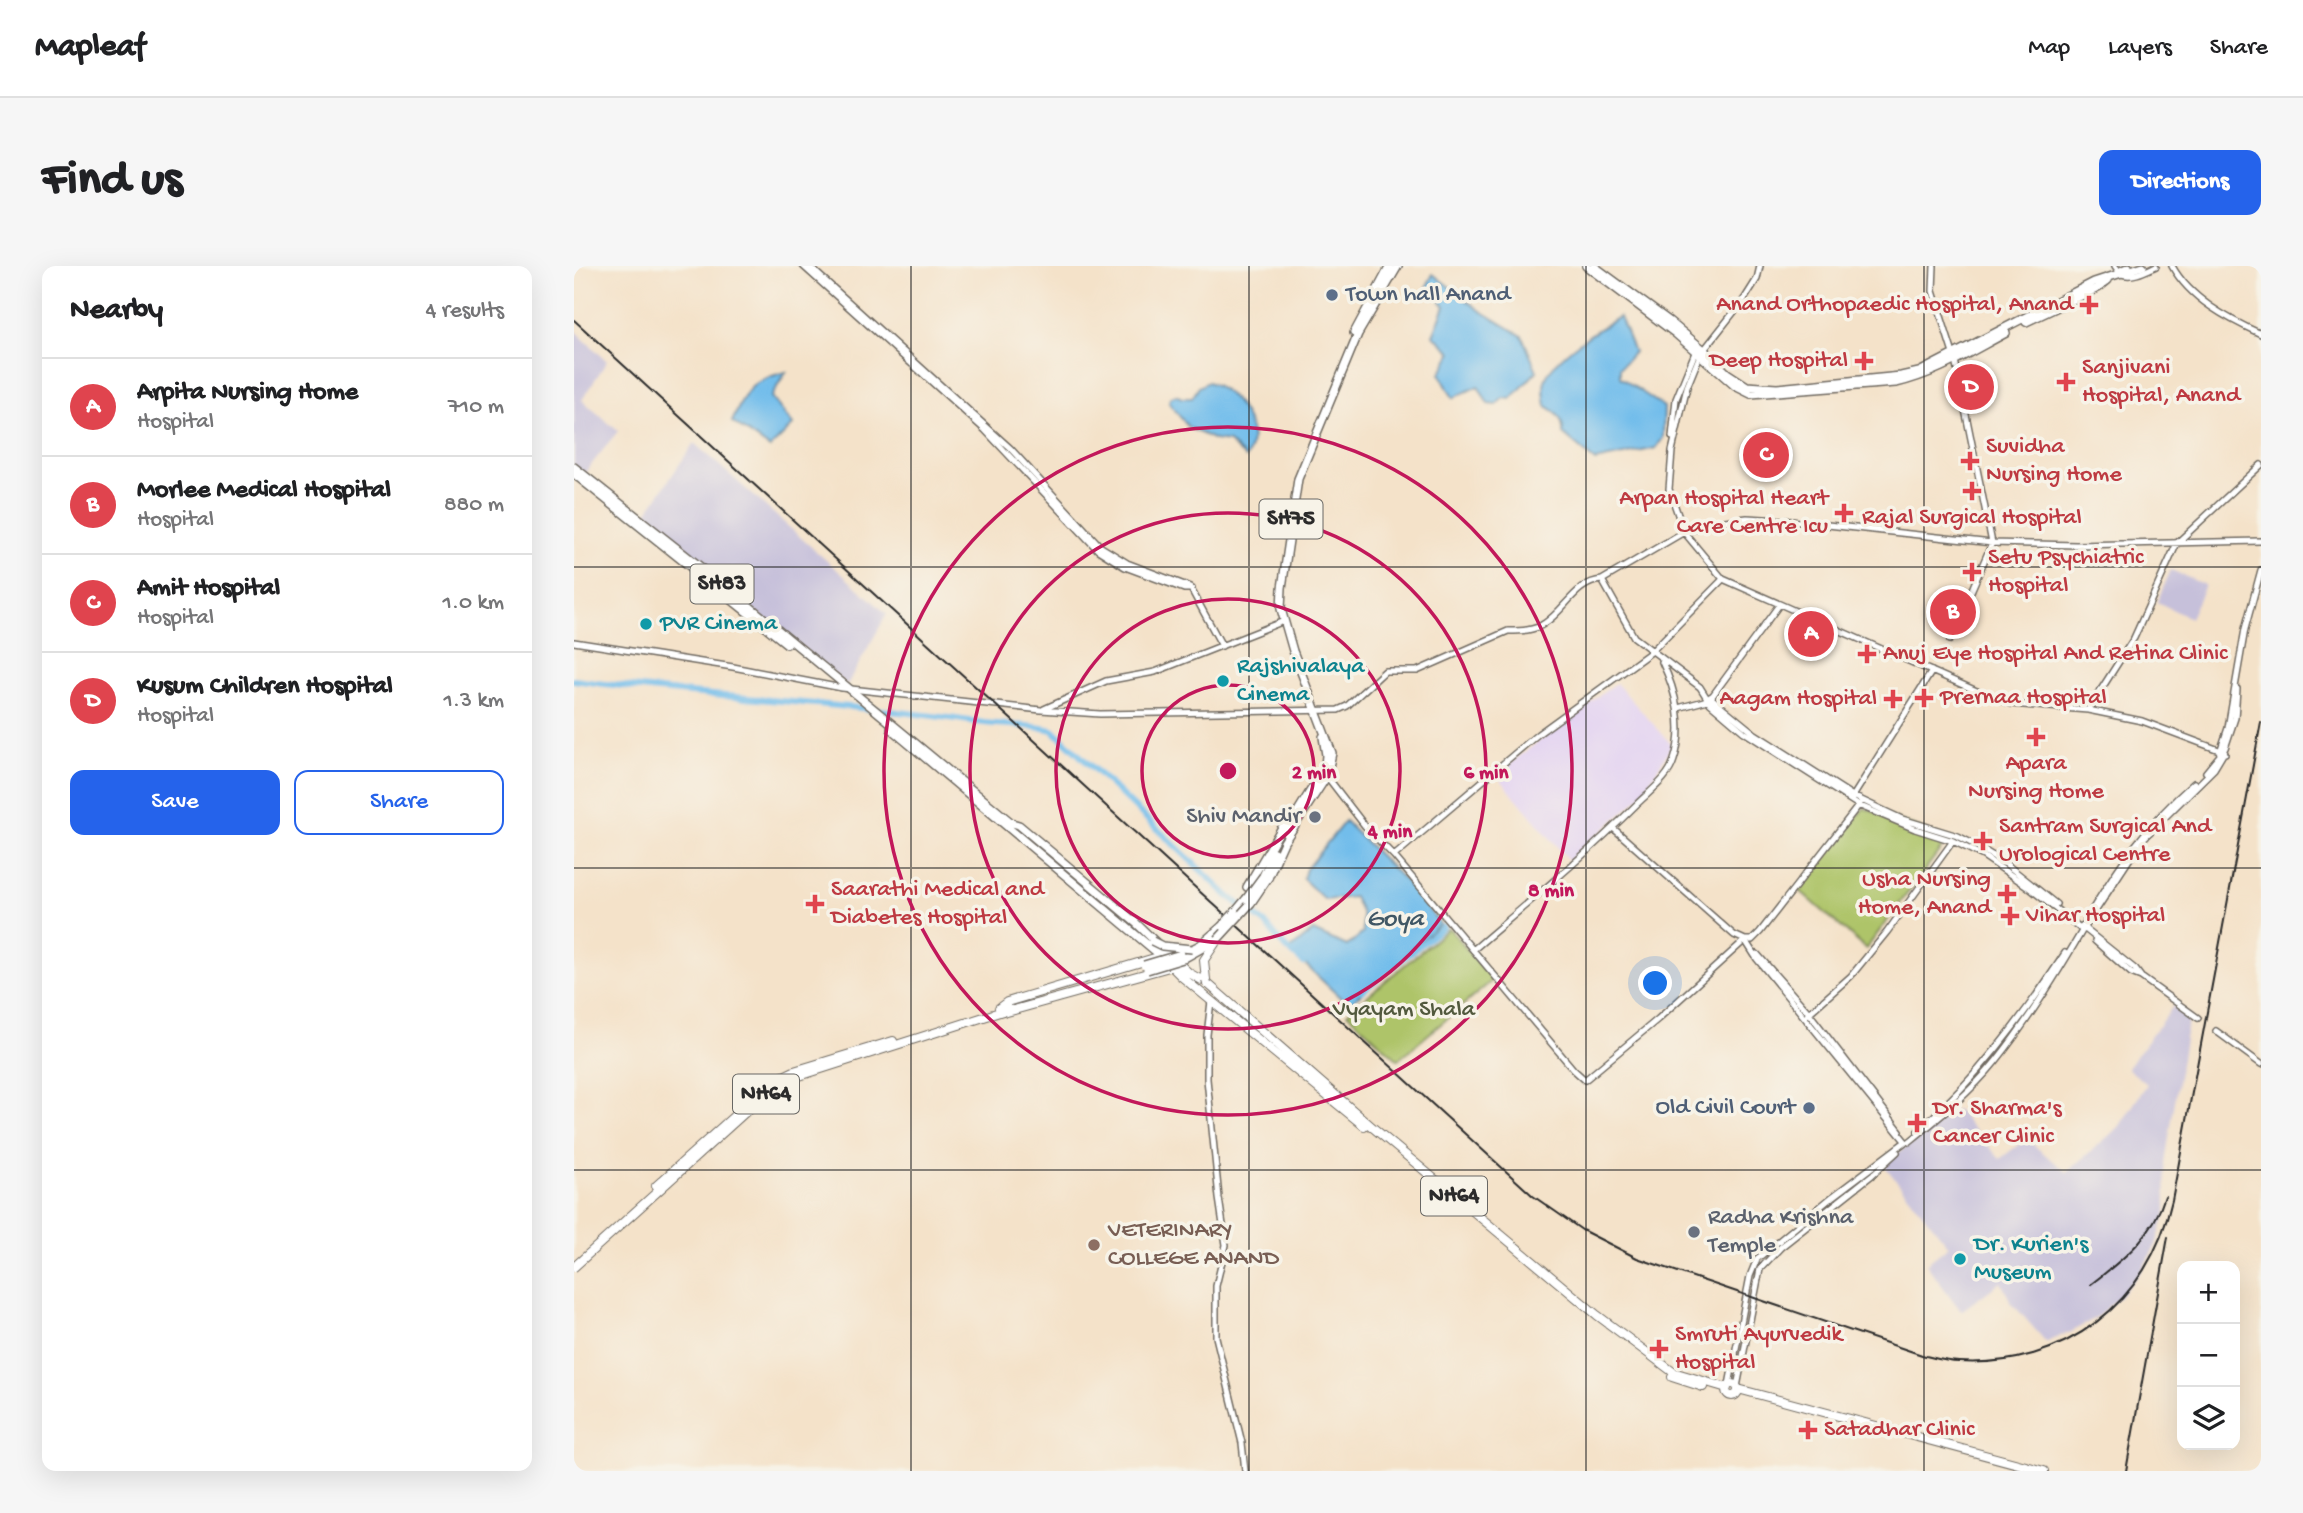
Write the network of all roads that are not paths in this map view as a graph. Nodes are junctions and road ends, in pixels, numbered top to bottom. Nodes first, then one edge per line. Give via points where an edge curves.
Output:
1 (803, 266) edge
2 (809, 266) edge
3 (1390, 266) edge
4 (1398, 266) edge
5 (1586, 266) edge
6 (1594, 266) edge
7 (1760, 266) edge
8 (1934, 266) edge
9 (2115, 266) edge
10 (2143, 266) edge
11 (2156, 266) edge
12 (2172, 266) edge
13 (2123, 270) edge
14 (2112, 277) junction
15 (2261, 334) edge
16 (1699, 351) junction
17 (1954, 358) junction
18 (2261, 465) edge
19 (574, 467) edge
20 (574, 474) edge
21 (1684, 532) junction
22 (2261, 541) edge
23 (1992, 543) junction
24 (2177, 543) junction
25 (688, 560) junction
26 (2261, 570) edge
27 (1723, 579) junction
28 (1602, 580) junction
29 (1192, 589) junction
30 (1779, 605) junction
31 (1282, 621) junction
32 (1950, 640) dead end
33 (574, 642) edge
34 (1222, 646) junction
35 (1651, 652) junction
36 (1660, 659) junction
37 (1932, 671) junction
38 (845, 688) junction
39 (1709, 698) junction
40 (1678, 708) junction
41 (1041, 710) junction
42 (2088, 710) junction
43 (1314, 711) junction
44 (877, 714) junction
45 (2222, 752) junction
46 (1323, 774) junction
47 (1852, 799) junction
48 (1860, 803) junction
49 (1013, 823) junction
50 (1613, 828) junction
51 (1953, 841) junction
52 (1394, 856) junction
53 (1265, 877) junction
54 (2082, 929) junction
55 (1218, 939) junction
56 (1745, 940) junction
57 (1473, 950) junction
58 (1186, 952) junction
59 (1164, 955) junction
60 (1175, 965) junction
61 (1145, 967) junction
62 (1211, 1001) junction
63 (1004, 1008) junction
64 (1807, 1015) junction
65 (2198, 1018) dead end
66 (2216, 1031) dead end
67 (2261, 1064) edge
68 (1343, 1102) junction
69 (1907, 1141) junction
70 (574, 1264) edge
71 (1601, 1322) junction
72 (1732, 1389) junction
73 (1983, 1456) junction
74 (1245, 1471) edge
75 (2027, 1471) edge
76 (2044, 1471) edge

1 - 29 street via 985,429 1098,550 1130,569
2 - 29 street via 1002,441 1101,547 1127,563
3 - 31 main road, SH75 via 1350,341 1296,474 1278,592
4 - 31 main road, SH75 via 1358,334 1299,475 1282,588
5 - 16 main road
6 - 16 main road
7 - 16 street via 1745,298
8 - 17 street via 1933,291
9 - 13 street
10 - 13 main road
11 - 13 street via 2133,275
12 - 15 street via 2184,284 2217,312
13 - 14 main road
14 - 17 main road
14 - 17 main road
16 - 17 main road via 1739,383 1765,388 1901,376
16 - 21 street via 1671,451 1669,489
17 - 23 street
18 - 24 street
19 - 25 main road, SH83
20 - 25 main road, SH83
21 - 23 street via 1747,518
21 - 27 street
21 - 28 street
22 - 24 street
23 - 24 street
23 - 32 street
24 - 42 street via 2134,638
25 - 38 main road, SH83
26 - 45 street
27 - 30 street
27 - 35 street
28 - 35 street via 1634,637
28 - 43 street via 1580,589 1545,623 1508,631 1417,671 1385,671 1347,706
29 - 34 street
30 - 37 street
30 - 39 street
31 - 34 street
31 - 43 main road, SH75
33 - 38 street
34 - 41 street via 1155,672 1106,681
35 - 36 street
35 - 52 street via 1538,734
36 - 39 street
36 - 40 street
37 - 42 street via 2011,704
37 - 47 street
38 - 41 street
38 - 44 main road, SH83
39 - 40 street
39 - 47 street via 1744,732
40 - 50 street via 1674,763
41 - 43 street via 1100,714
42 - 45 street via 2148,722
43 - 46 main road, SH75 via 1325,742
44 - 49 main road, SH83
44 - 59 main road, SH83
45 - 54 street via 2136,841
46 - 46 main road via 1324,786 1286,843 1260,896 1247,887 1312,780
46 - 52 street
46 - 53 main road
47 - 48 street
48 - 51 street
48 - 54 street via 1958,836 1984,850
48 - 56 street via 1760,932
49 - 58 main road, bridge via 1152,941
49 - 59 main road, SH83 via 1136,923
50 - 56 street
50 - 57 street
51 - 54 street via 2003,868
51 - 64 street via 1851,976
52 - 57 street
53 - 55 main road, bridge via 1251,903
53 - 58 main road, bridge via 1222,926
54 - 65 street
54 - 69 street via 1993,1055
55 - 61 main road, bridge via 1188,958
55 - 68 highway, bridge via 1204,960 1207,984
56 - 57 street via 1585,1080
56 - 64 street
58 - 61 main road, bridge
59 - 60 highway, NH64
59 - 63 highway via 1007,1002
60 - 62 highway, NH64
60 - 63 highway via 1011,1012
60 - 68 highway, NH64 via 1210,985
61 - 63 main road
62 - 71 highway, NH64
62 - 74 street via 1207,1079 1226,1245 1216,1286 1216,1337
63 - 70 highway, NH64 via 793,1078 770,1090
64 - 69 street
66 - 67 street
68 - 71 highway, NH64
69 - 72 street via 1760,1269
71 - 72 highway, NH64 via 1670,1376 1686,1383
72 - 73 highway, NH64
73 - 75 highway, NH64
73 - 76 highway, NH64

